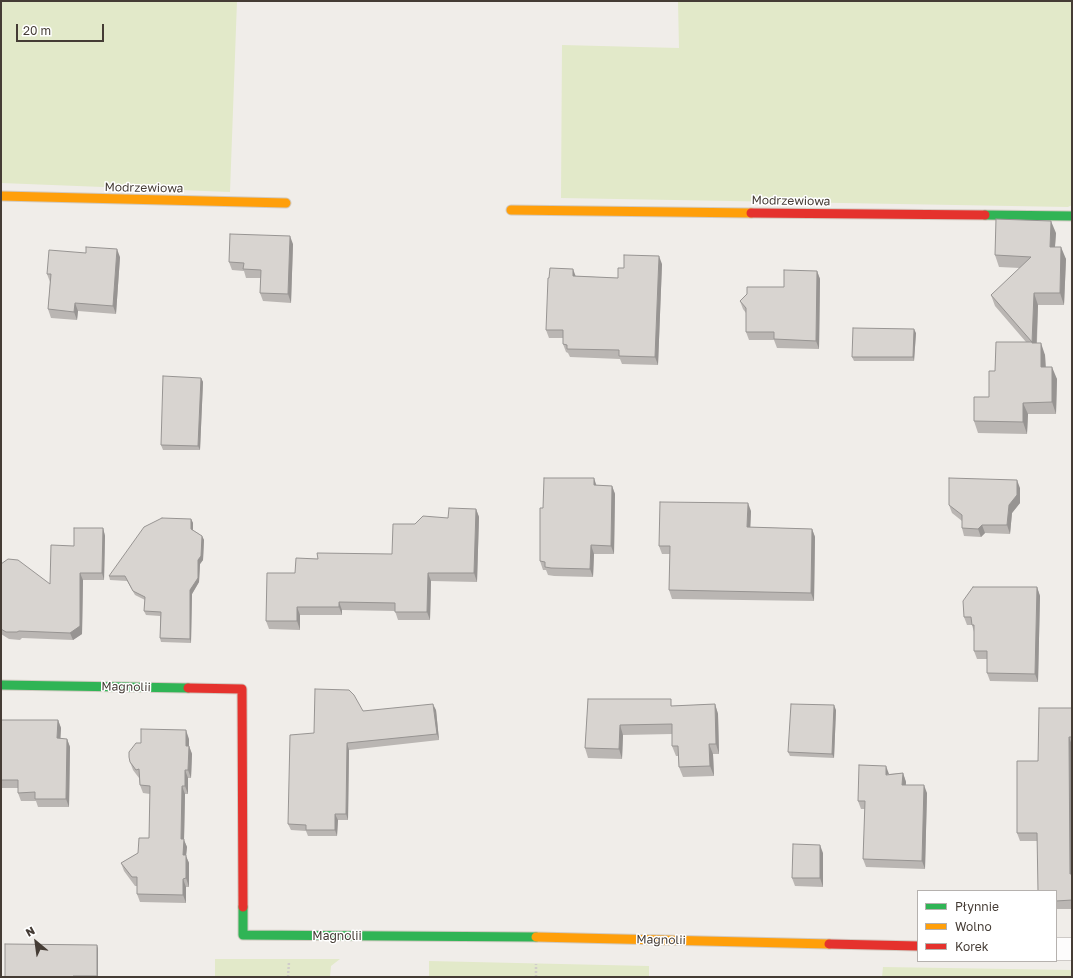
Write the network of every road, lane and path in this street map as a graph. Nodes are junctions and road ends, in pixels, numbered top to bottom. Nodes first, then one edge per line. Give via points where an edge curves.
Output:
1 (1, 196) edge
2 (286, 203) dead end
3 (511, 210) dead end
4 (1072, 216) edge
5 (1, 685) edge
6 (917, 946) edge
7 (1057, 949) edge
8 (1072, 949) edge

1 - 2 street, Modrzewiowa
3 - 4 street, Modrzewiowa
5 - 6 street, Magnolii via 242,689 243,935 537,937
7 - 8 street

